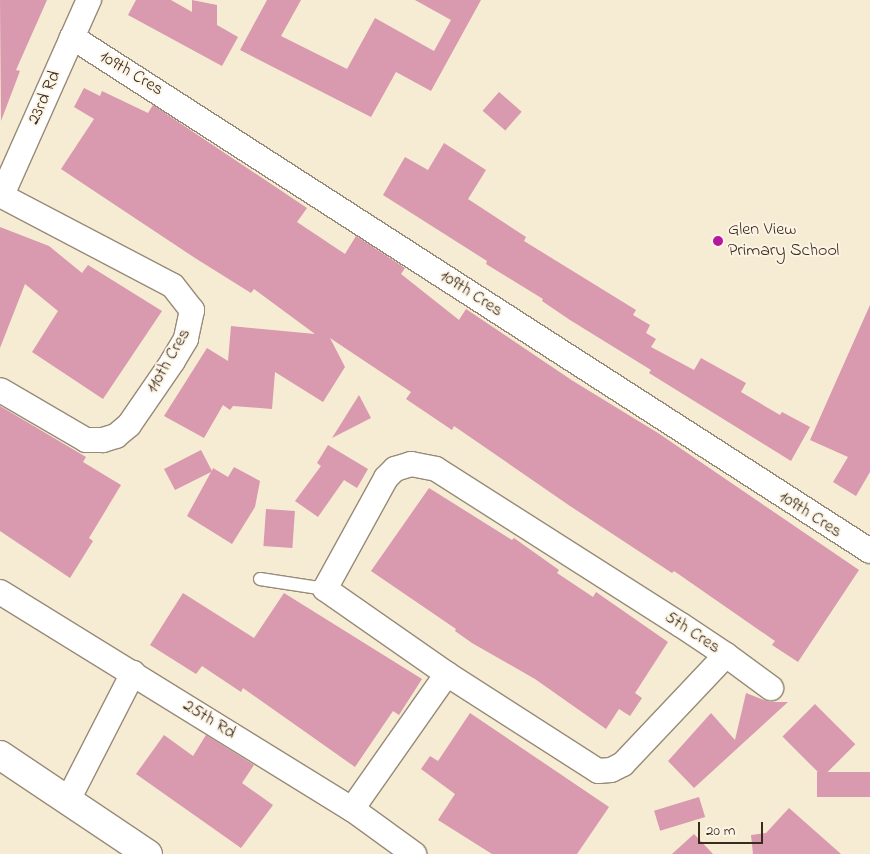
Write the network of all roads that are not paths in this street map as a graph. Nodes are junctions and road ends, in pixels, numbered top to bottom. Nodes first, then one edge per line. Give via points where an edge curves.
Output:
1 (90, 0) edge
2 (72, 37) junction
3 (1, 195) edge
4 (0, 390) edge
5 (870, 551) edge
6 (260, 579) dead end
7 (325, 589) junction
8 (0, 592) edge
9 (726, 655) junction
10 (133, 673) junction
11 (447, 674) junction
12 (771, 688) dead end
13 (0, 755) edge
14 (68, 800) junction
15 (352, 809) junction
16 (148, 854) edge
17 (414, 854) edge

1 - 2 street, 23rd Rd
2 - 3 street, 23rd Rd
2 - 5 street, 109th Cres
3 - 4 street, 110th Cres via 173,286 192,310 186,339 173,361 128,425 116,436 86,440
6 - 7 lane
7 - 9 street, 5th Cres via 386,478 395,469 411,464 446,474
7 - 11 street, 5th Cres
8 - 10 street, 25th Rd
9 - 11 street, 5th Cres via 623,764 611,770 598,771
9 - 12 street
10 - 14 street
10 - 15 street, 25th Rd
11 - 15 street
13 - 14 street
14 - 16 street
15 - 17 street, 25th Rd

